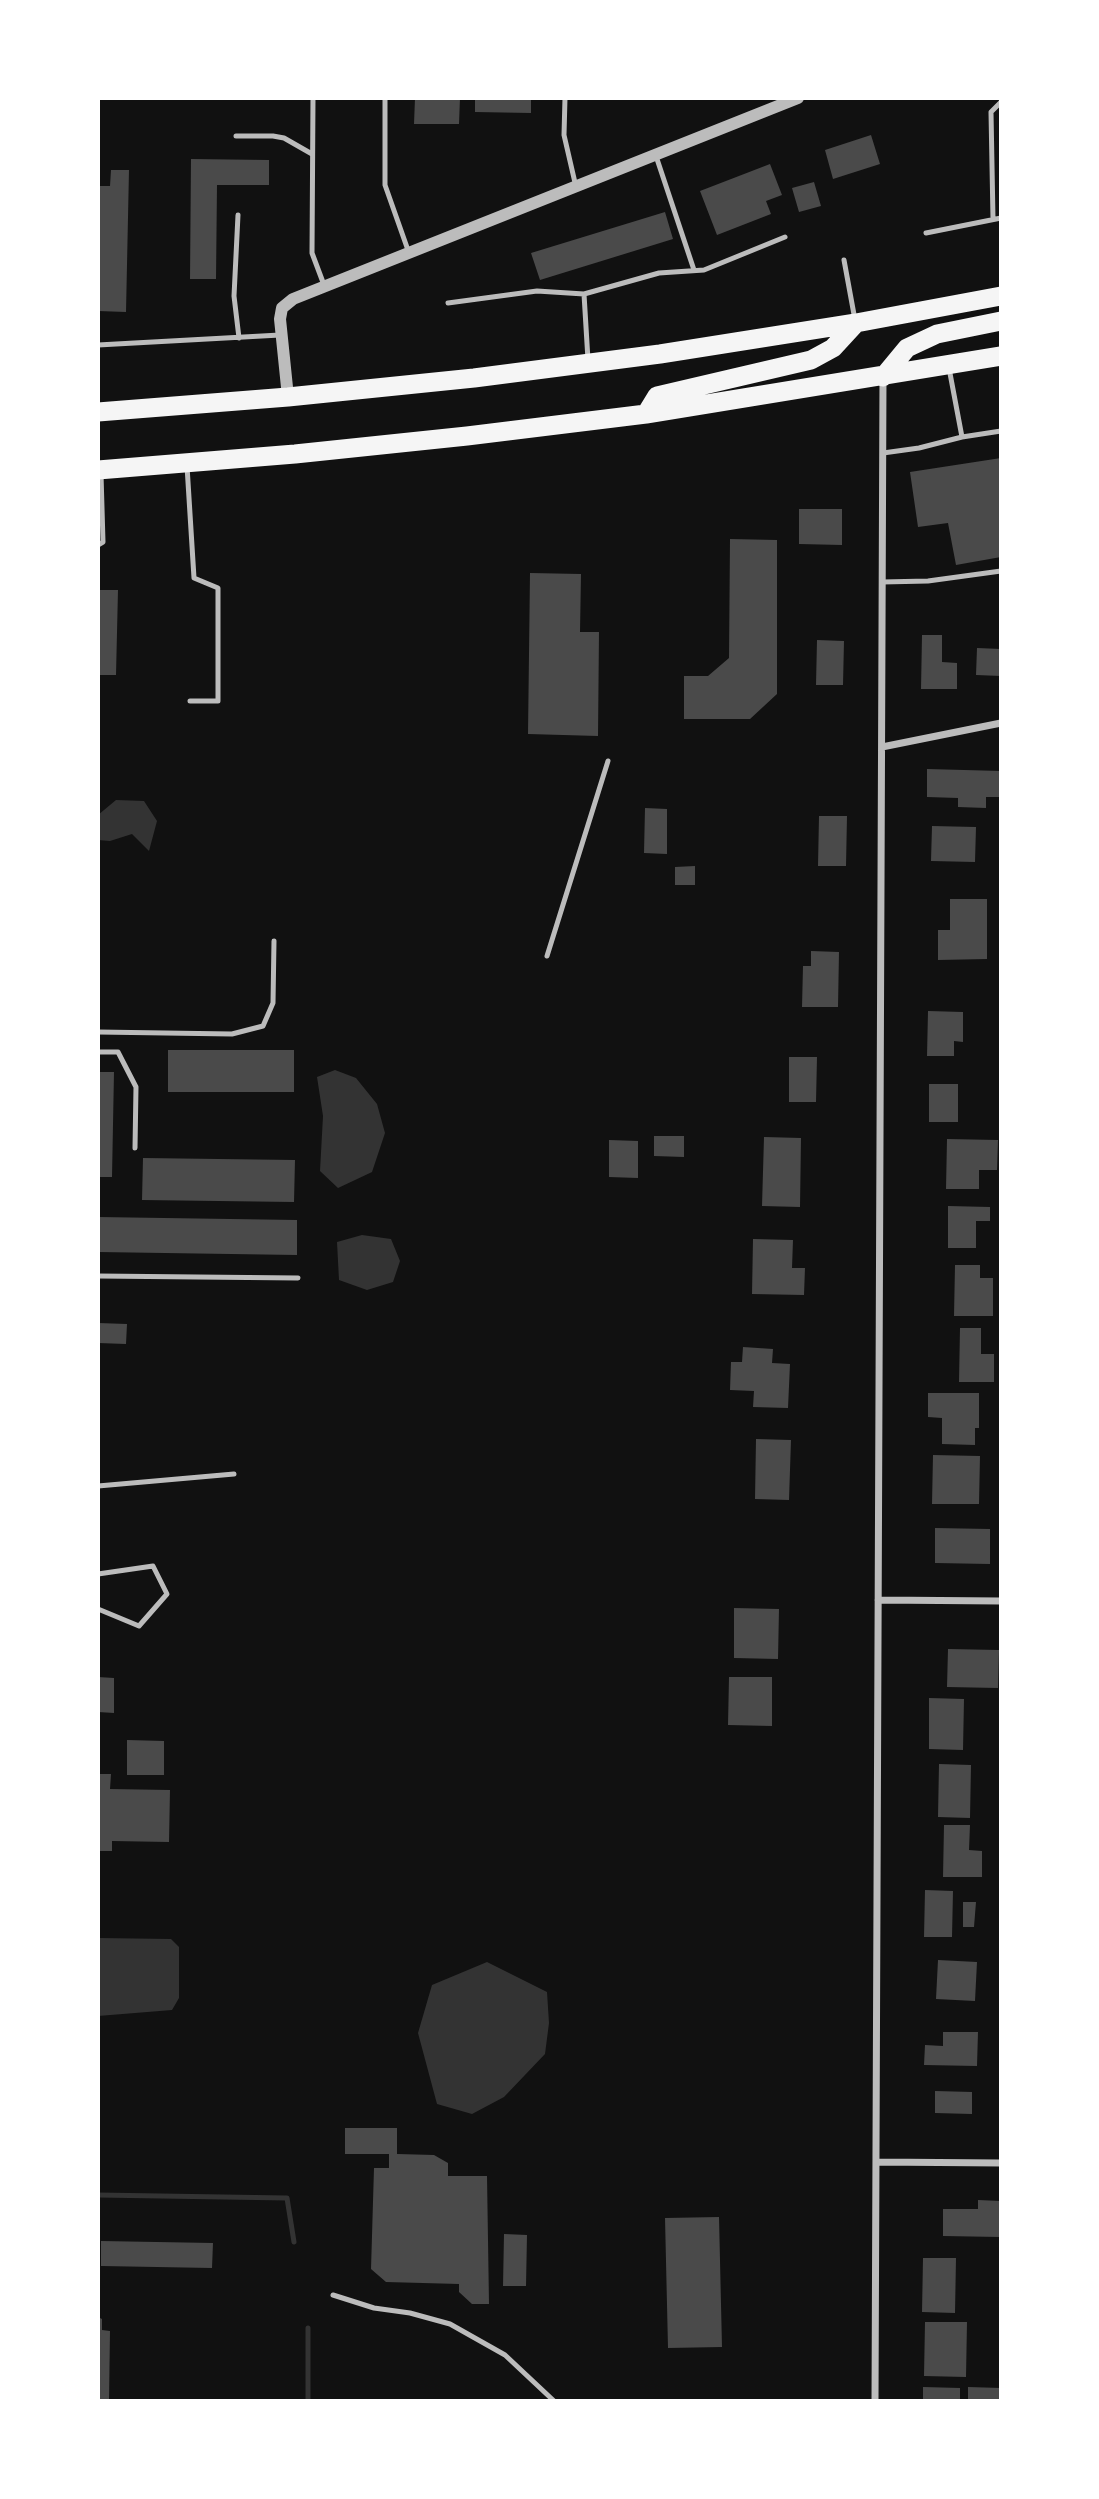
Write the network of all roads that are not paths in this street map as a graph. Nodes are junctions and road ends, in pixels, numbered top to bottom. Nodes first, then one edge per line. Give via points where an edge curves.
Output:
1 (313, 98) edge
2 (385, 98) edge
3 (565, 98) edge
4 (798, 98) edge
5 (1001, 102) edge
6 (236, 136) dead end
7 (312, 155) junction
8 (656, 156) junction
9 (576, 187) junction
10 (238, 215) dead end
11 (1001, 218) edge
12 (993, 219) junction
13 (926, 233) dead end
14 (785, 237) dead end
15 (409, 253) junction
16 (844, 260) dead end
17 (694, 270) junction
18 (325, 286) junction
19 (584, 294) junction
20 (1001, 296) edge
21 (448, 303) dead end
22 (1001, 321) edge
23 (856, 323) junction
24 (281, 335) junction
25 (239, 338) junction
26 (98, 345) edge
27 (1001, 356) edge
28 (588, 363) junction
29 (949, 365) junction
30 (883, 377) junction
31 (288, 397) junction
32 (98, 412) edge
33 (646, 414) junction
34 (1001, 431) edge
35 (962, 437) junction
36 (883, 453) junction
37 (187, 463) junction
38 (100, 470) edge
39 (100, 544) edge
40 (1001, 571) edge
41 (882, 582) junction
42 (190, 701) dead end
43 (1001, 723) edge
44 (882, 747) junction
45 (608, 761) dead end
46 (274, 941) dead end
47 (547, 956) dead end
48 (98, 1032) edge
49 (98, 1052) edge
50 (135, 1148) dead end
51 (98, 1276) edge
52 (298, 1279) dead end
53 (234, 1474) dead end
54 (98, 1486) edge
55 (98, 1574) edge
56 (878, 1600) junction
57 (1001, 1601) edge
58 (98, 1609) edge
59 (876, 2162) junction
60 (1001, 2163) edge
61 (333, 2295) dead end
62 (554, 2401) edge
63 (875, 2401) edge

1 - 7 lane
2 - 15 lane via 385,185
3 - 9 lane via 564,135
4 - 8 street
5 - 12 lane via 991,112
6 - 7 lane via 284,138
7 - 18 lane via 312,253
8 - 9 street
8 - 17 lane
9 - 15 street
10 - 25 lane via 234,296
11 - 12 lane
12 - 13 lane
14 - 17 lane
15 - 18 street
16 - 23 lane
17 - 19 lane via 659,273
18 - 24 street via 282,308
19 - 21 lane via 537,292
19 - 28 lane
20 - 23 highway
22 - 30 highway via 937,334 907,348
23 - 28 highway
23 - 33 highway via 833,348 811,360 657,396
24 - 25 lane
24 - 31 street
25 - 26 lane
27 - 29 highway
28 - 31 highway
29 - 30 highway
29 - 35 lane
30 - 33 highway
30 - 36 street
31 - 32 highway
33 - 37 highway
34 - 35 lane
35 - 36 lane
36 - 41 street
37 - 38 highway
37 - 42 lane via 194,578 218,588 218,701
38 - 39 lane
40 - 41 lane via 928,582
41 - 44 street
43 - 44 street
44 - 56 street
45 - 47 lane
46 - 48 lane via 273,1003 264,1026 232,1034
49 - 50 lane via 118,1052 136,1087
51 - 52 lane
53 - 54 lane
55 - 58 lane via 153,1566 167,1594 139,1626
56 - 57 street
56 - 59 street
59 - 60 street
59 - 63 street
61 - 62 lane via 450,2324 505,2354

